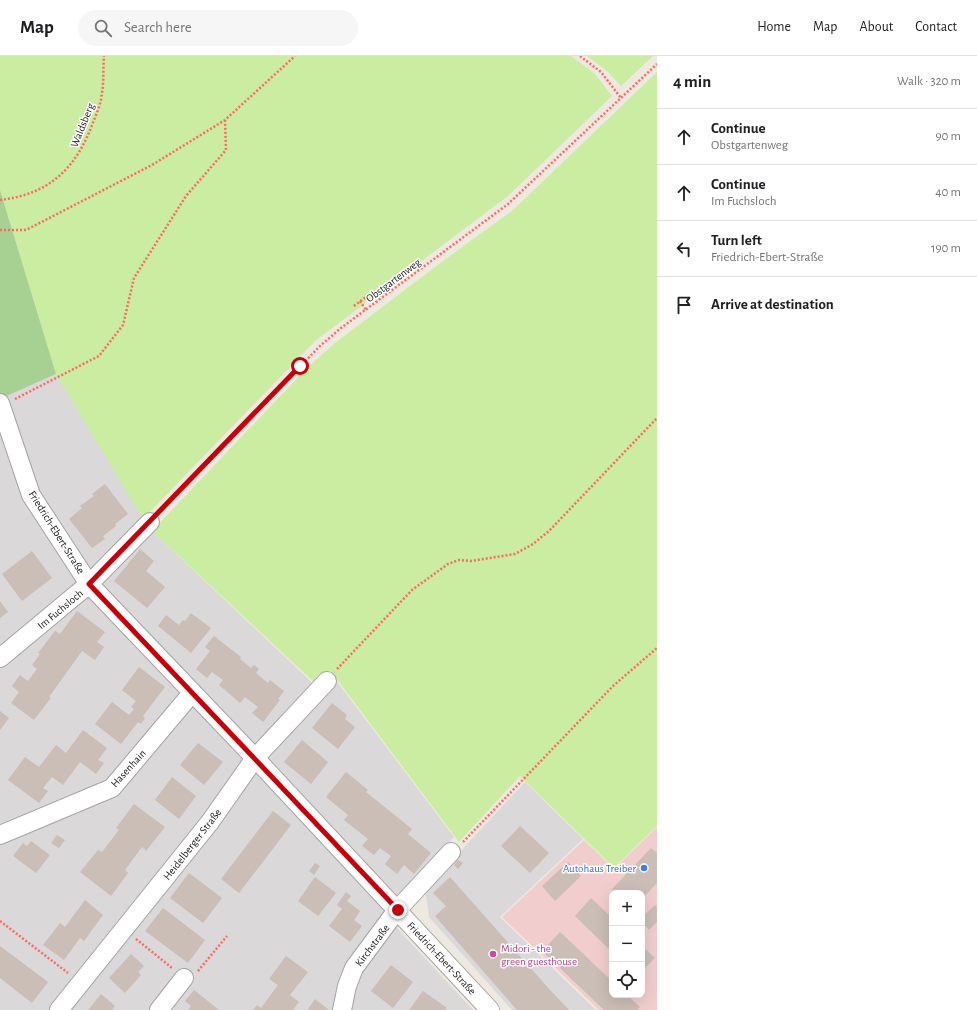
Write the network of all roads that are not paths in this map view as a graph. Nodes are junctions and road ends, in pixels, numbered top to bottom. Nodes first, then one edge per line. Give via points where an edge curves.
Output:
1 (1, 405) edge
2 (150, 522) road end
3 (89, 584) junction
4 (0, 658) edge
5 (327, 681) road end
6 (192, 694) junction
7 (255, 758) junction
8 (0, 835) edge
9 (451, 852) road end
10 (398, 910) junction
11 (184, 978) road end
12 (60, 1010) edge
13 (159, 1010) edge
14 (342, 1010) edge
15 (490, 1010) edge

1 - 3 street, Friedrich-Ebert-Straße via 31,495
2 - 3 street, Im Fuchsloch
3 - 4 street, Im Fuchsloch
3 - 6 street, Friedrich-Ebert-Straße
5 - 7 street, Heidelberger Straße
6 - 7 street, Friedrich-Ebert-Straße
6 - 8 street, Hasenhain via 112,788
7 - 10 street, Friedrich-Ebert-Straße
7 - 12 street, Heidelberger Straße via 210,822
9 - 10 street, Kirchstraße
10 - 14 street, Kirchstraße via 354,968
10 - 15 street, Friedrich-Ebert-Straße
11 - 13 street

